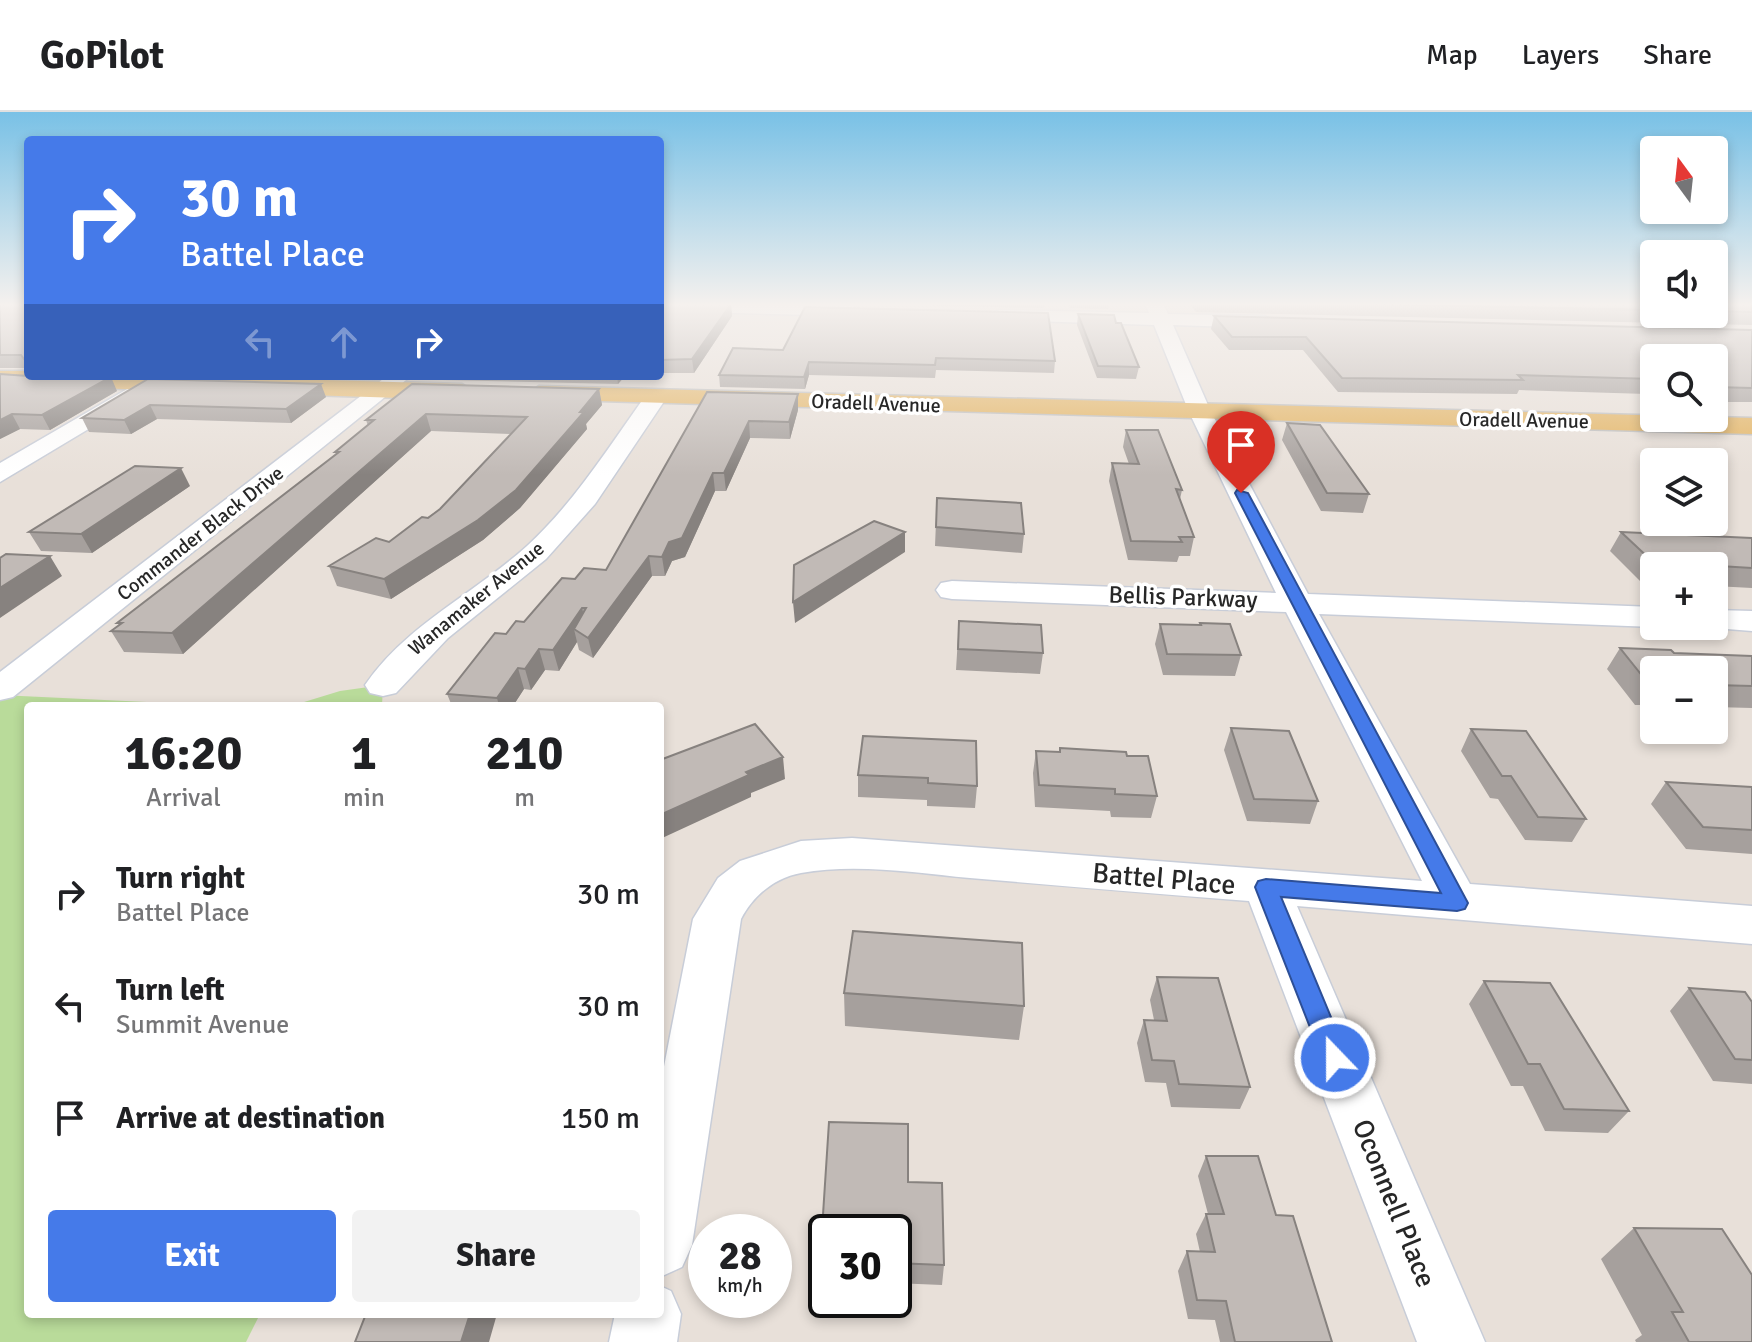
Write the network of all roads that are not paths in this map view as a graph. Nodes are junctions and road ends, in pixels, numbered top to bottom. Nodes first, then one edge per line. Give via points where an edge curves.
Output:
1 (1179, 360) edge
2 (0, 378) edge
3 (24, 379) edge
4 (59, 380) edge
5 (148, 383) junction
6 (391, 383) edge
7 (488, 393) edge
8 (519, 394) edge
9 (656, 397) junction
10 (1200, 412) junction
11 (1752, 426) edge
12 (0, 474) edge
13 (952, 590) dead end
14 (1296, 601) junction
15 (1640, 616) edge
16 (1728, 620) edge
17 (1752, 621) edge
18 (383, 685) dead end
19 (0, 689) edge
20 (1266, 887) junction
21 (1457, 903) junction
22 (1752, 925) edge
23 (664, 1222) edge
24 (647, 1318) edge
25 (643, 1342) edge
26 (1451, 1342) edge

1 - 10 street
2 - 3 main road
4 - 5 main road
5 - 6 main road
5 - 12 street
6 - 7 main road
6 - 19 street, Commander Black Drive
8 - 9 main road, Oradell Avenue
9 - 10 main road, Oradell Avenue
9 - 18 street, Wanamaker Avenue via 568,520 534,554 406,654
10 - 11 main road, Oradell Avenue
10 - 14 street
13 - 14 street, Bellis Parkway
14 - 15 street, Bellis Parkway
14 - 21 street
16 - 17 street
20 - 21 street, Battel Place
20 - 23 street, Battel Place via 897,856 828,854 769,866 736,888 717,919
20 - 26 street, Oconnell Place
21 - 22 street, Battel Place
24 - 25 street

